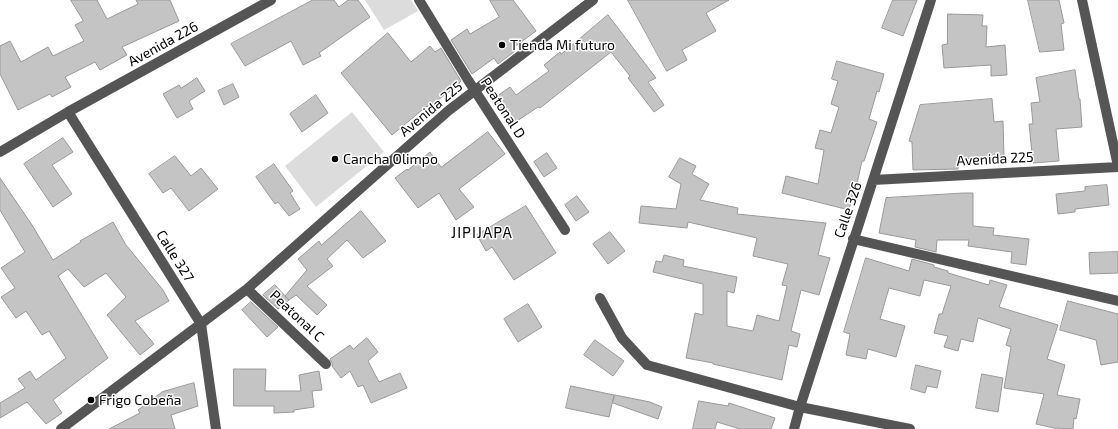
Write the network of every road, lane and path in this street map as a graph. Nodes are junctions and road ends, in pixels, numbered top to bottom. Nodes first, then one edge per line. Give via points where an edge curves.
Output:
1 (271, 0) edge
2 (419, 0) edge
3 (593, 0) edge
4 (931, 0) edge
5 (1082, 0) edge
6 (475, 90) junction
7 (68, 112) junction
8 (0, 152) edge
9 (1118, 166) edge
10 (873, 180) junction
11 (565, 230) dead end
12 (853, 239) junction
13 (247, 289) junction
14 (600, 298) dead end
15 (1118, 300) edge
16 (201, 324) junction
17 (326, 364) dead end
18 (800, 407) junction
19 (60, 429) edge
20 (216, 429) edge
21 (794, 429) edge
22 (910, 429) edge

1 - 7 street, Avenida 226
2 - 6 street, Peatonal D
3 - 6 street, Avenida 225
4 - 10 street, Calle 326
5 - 9 street
6 - 11 street, Peatonal D
6 - 13 street, Avenida 225
7 - 8 street, Avenida 226
7 - 16 street, Calle 327
9 - 10 street, Avenida 225
10 - 12 street, Calle 326
12 - 15 street
12 - 18 street, Calle 326
13 - 16 street, Avenida 225
13 - 17 street, Peatonal C
14 - 18 street via 622,338 647,365
16 - 19 street, Avenida 225
16 - 20 street, Calle 327
18 - 21 street, Calle 326
18 - 22 street

